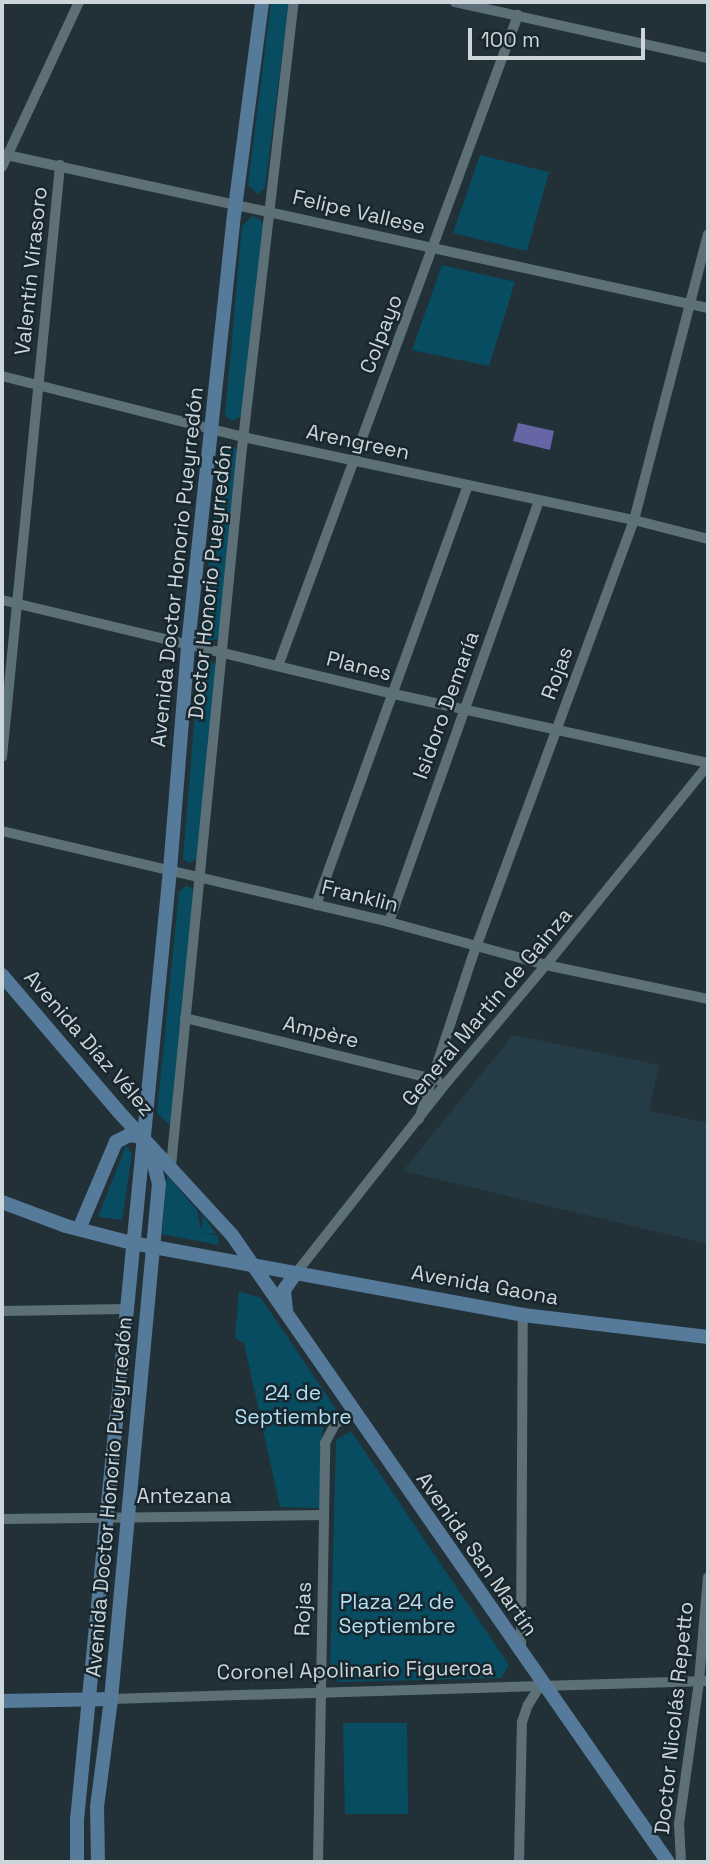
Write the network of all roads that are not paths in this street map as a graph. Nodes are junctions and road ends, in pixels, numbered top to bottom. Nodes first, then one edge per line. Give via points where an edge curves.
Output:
1 (79, 2) edge
2 (262, 2) edge
3 (294, 2) edge
4 (455, 2) edge
5 (518, 15) junction
6 (708, 58) edge
7 (5, 155) edge
8 (60, 165) junction
9 (2, 167) edge
10 (236, 203) junction
11 (269, 211) junction
12 (708, 234) edge
13 (433, 249) junction
14 (689, 303) junction
15 (708, 308) edge
16 (2, 376) edge
17 (39, 386) junction
18 (211, 428) junction
19 (243, 437) junction
20 (353, 461) junction
21 (468, 486) junction
22 (538, 501) junction
23 (634, 520) junction
24 (708, 539) edge
25 (2, 600) edge
26 (16, 603) junction
27 (188, 645) junction
28 (222, 653) junction
29 (278, 666) junction
30 (394, 694) junction
31 (465, 710) junction
32 (556, 729) junction
33 (2, 757) edge
34 (708, 764) edge
35 (2, 831) edge
36 (170, 870) junction
37 (201, 878) junction
38 (316, 905) junction
39 (389, 922) junction
40 (477, 946) junction
41 (547, 965) junction
42 (2, 975) edge
43 (708, 999) edge
44 (185, 1018) junction
45 (431, 1078) junction
46 (447, 1082) junction
47 (419, 1119) junction
48 (144, 1138) junction
49 (172, 1166) junction
50 (2, 1202) edge
51 (79, 1230) junction
52 (132, 1243) junction
53 (154, 1247) junction
54 (255, 1267) junction
55 (296, 1273) junction
56 (125, 1309) junction
57 (2, 1311) edge
58 (287, 1315) junction
59 (523, 1315) junction
60 (708, 1337) edge
61 (354, 1412) junction
62 (324, 1515) junction
63 (106, 1516) junction
64 (129, 1516) junction
65 (2, 1519) edge
66 (708, 1577) edge
67 (521, 1655) junction
68 (704, 1681) edge
69 (541, 1684) junction
70 (320, 1690) junction
71 (111, 1699) junction
72 (88, 1700) junction
73 (2, 1701) edge
74 (77, 1862) edge
75 (98, 1862) edge
76 (318, 1862) edge
77 (519, 1862) edge
78 (668, 1862) edge
79 (681, 1862) edge

1 - 7 street
2 - 10 main road, Avenida Doctor Honorio Pueyrredón
3 - 11 street, Doctor Honorio Pueyrredón
4 - 5 street
5 - 6 street
5 - 13 street, Colpayo
7 - 8 street, Felipe Vallese
7 - 9 street
8 - 10 street, Felipe Vallese
8 - 17 street, Valentín Virasoro
10 - 11 street, Felipe Vallese
10 - 18 main road, Avenida Doctor Honorio Pueyrredón
11 - 13 street, Felipe Vallese
11 - 19 street, Doctor Honorio Pueyrredón
12 - 14 street, Rojas
13 - 14 street, Felipe Vallese
13 - 20 street, Colpayo
14 - 15 street, Felipe Vallese
14 - 23 street, Rojas
16 - 17 street, Arengreen
17 - 18 street, Arengreen
17 - 26 street, Valentín Virasoro
18 - 19 street, Arengreen
18 - 27 main road, Avenida Doctor Honorio Pueyrredón
19 - 20 street, Arengreen
19 - 28 street, Doctor Honorio Pueyrredón
20 - 21 street, Arengreen
20 - 29 street, Colpayo
21 - 22 street, Arengreen
21 - 30 street
22 - 23 street, Arengreen
22 - 31 street, Isidoro Demaría
23 - 24 street, Arengreen
23 - 32 street, Rojas
25 - 26 street, Planes
26 - 27 street, Planes
26 - 33 street, Valentín Virasoro
27 - 28 street, Planes
27 - 36 main road, Avenida Doctor Honorio Pueyrredón
28 - 29 street, Planes
28 - 37 street, Doctor Honorio Pueyrredón
29 - 30 street, Planes
30 - 31 street, Planes
30 - 38 street
31 - 32 street, Planes
31 - 39 street, Isidoro Demaría
32 - 34 street, Planes
32 - 40 street, Rojas
34 - 41 street, General Martín de Gainza
35 - 36 street, Franklin
36 - 37 street, Franklin
36 - 48 main road, Avenida Doctor Honorio Pueyrredón
37 - 38 street, Franklin
37 - 44 street, Doctor Honorio Pueyrredón
38 - 39 street, Franklin
39 - 40 street, Franklin
40 - 41 street, Franklin
40 - 45 street, Rojas
41 - 43 street, Franklin
41 - 46 street, General Martín de Gainza
42 - 48 main road, Avenida Díaz Vélez
44 - 45 street, Ampère
44 - 49 street, Doctor Honorio Pueyrredón
45 - 46 street, Ampère
45 - 47 street, Rojas
46 - 47 street, General Martín de Gainza
47 - 55 street, General Martín de Gainza
48 - 49 main road
48 - 51 main road via 130,1135 116,1142
48 - 52 main road, Avenida Doctor Honorio Pueyrredón
48 - 53 main road, Avenida Doctor Honorio Pueyrredón via 156,1163 159,1184
49 - 54 main road
50 - 51 main road, Avenida Gaona
51 - 52 main road, Avenida Gaona
52 - 53 main road, Avenida Gaona
52 - 56 main road, Avenida Doctor Honorio Pueyrredón
53 - 54 main road, Avenida Gaona
53 - 64 main road, Avenida Doctor Honorio Pueyrredón
54 - 55 main road, Avenida Gaona
54 - 58 main road, Avenida San Martín
55 - 58 main road via 283,1294
55 - 59 main road, Avenida Gaona
56 - 57 street
56 - 63 main road, Avenida Doctor Honorio Pueyrredón
58 - 61 main road, Avenida San Martín
59 - 60 main road, Avenida Gaona
59 - 67 street
61 - 62 street, Rojas via 335,1424 324,1443
61 - 67 main road, Avenida San Martín
62 - 64 street, Antezana
62 - 70 street, Rojas
63 - 64 street, Antezana
63 - 65 street, Antezana
63 - 72 main road, Avenida Doctor Honorio Pueyrredón
64 - 71 main road, Avenida Doctor Honorio Pueyrredón
66 - 68 street, Doctor Nicolás Repetto
67 - 69 main road, Avenida San Martín
68 - 69 street, Coronel Apolinario Figueroa
68 - 79 street, Doctor Nicolás Repetto via 679,1824
69 - 70 street, Coronel Apolinario Figueroa
69 - 77 street via 522,1723
69 - 78 main road, Avenida San Martín
70 - 71 street, Coronel Apolinario Figueroa
70 - 76 street, Rojas
71 - 72 main road, Coronel Apolinario Figueroa
71 - 75 main road, Avenida Doctor Honorio Pueyrredón via 97,1807
72 - 73 main road, Coronel Apolinario Figueroa
72 - 74 main road, Avenida Doctor Honorio Pueyrredón via 76,1820

